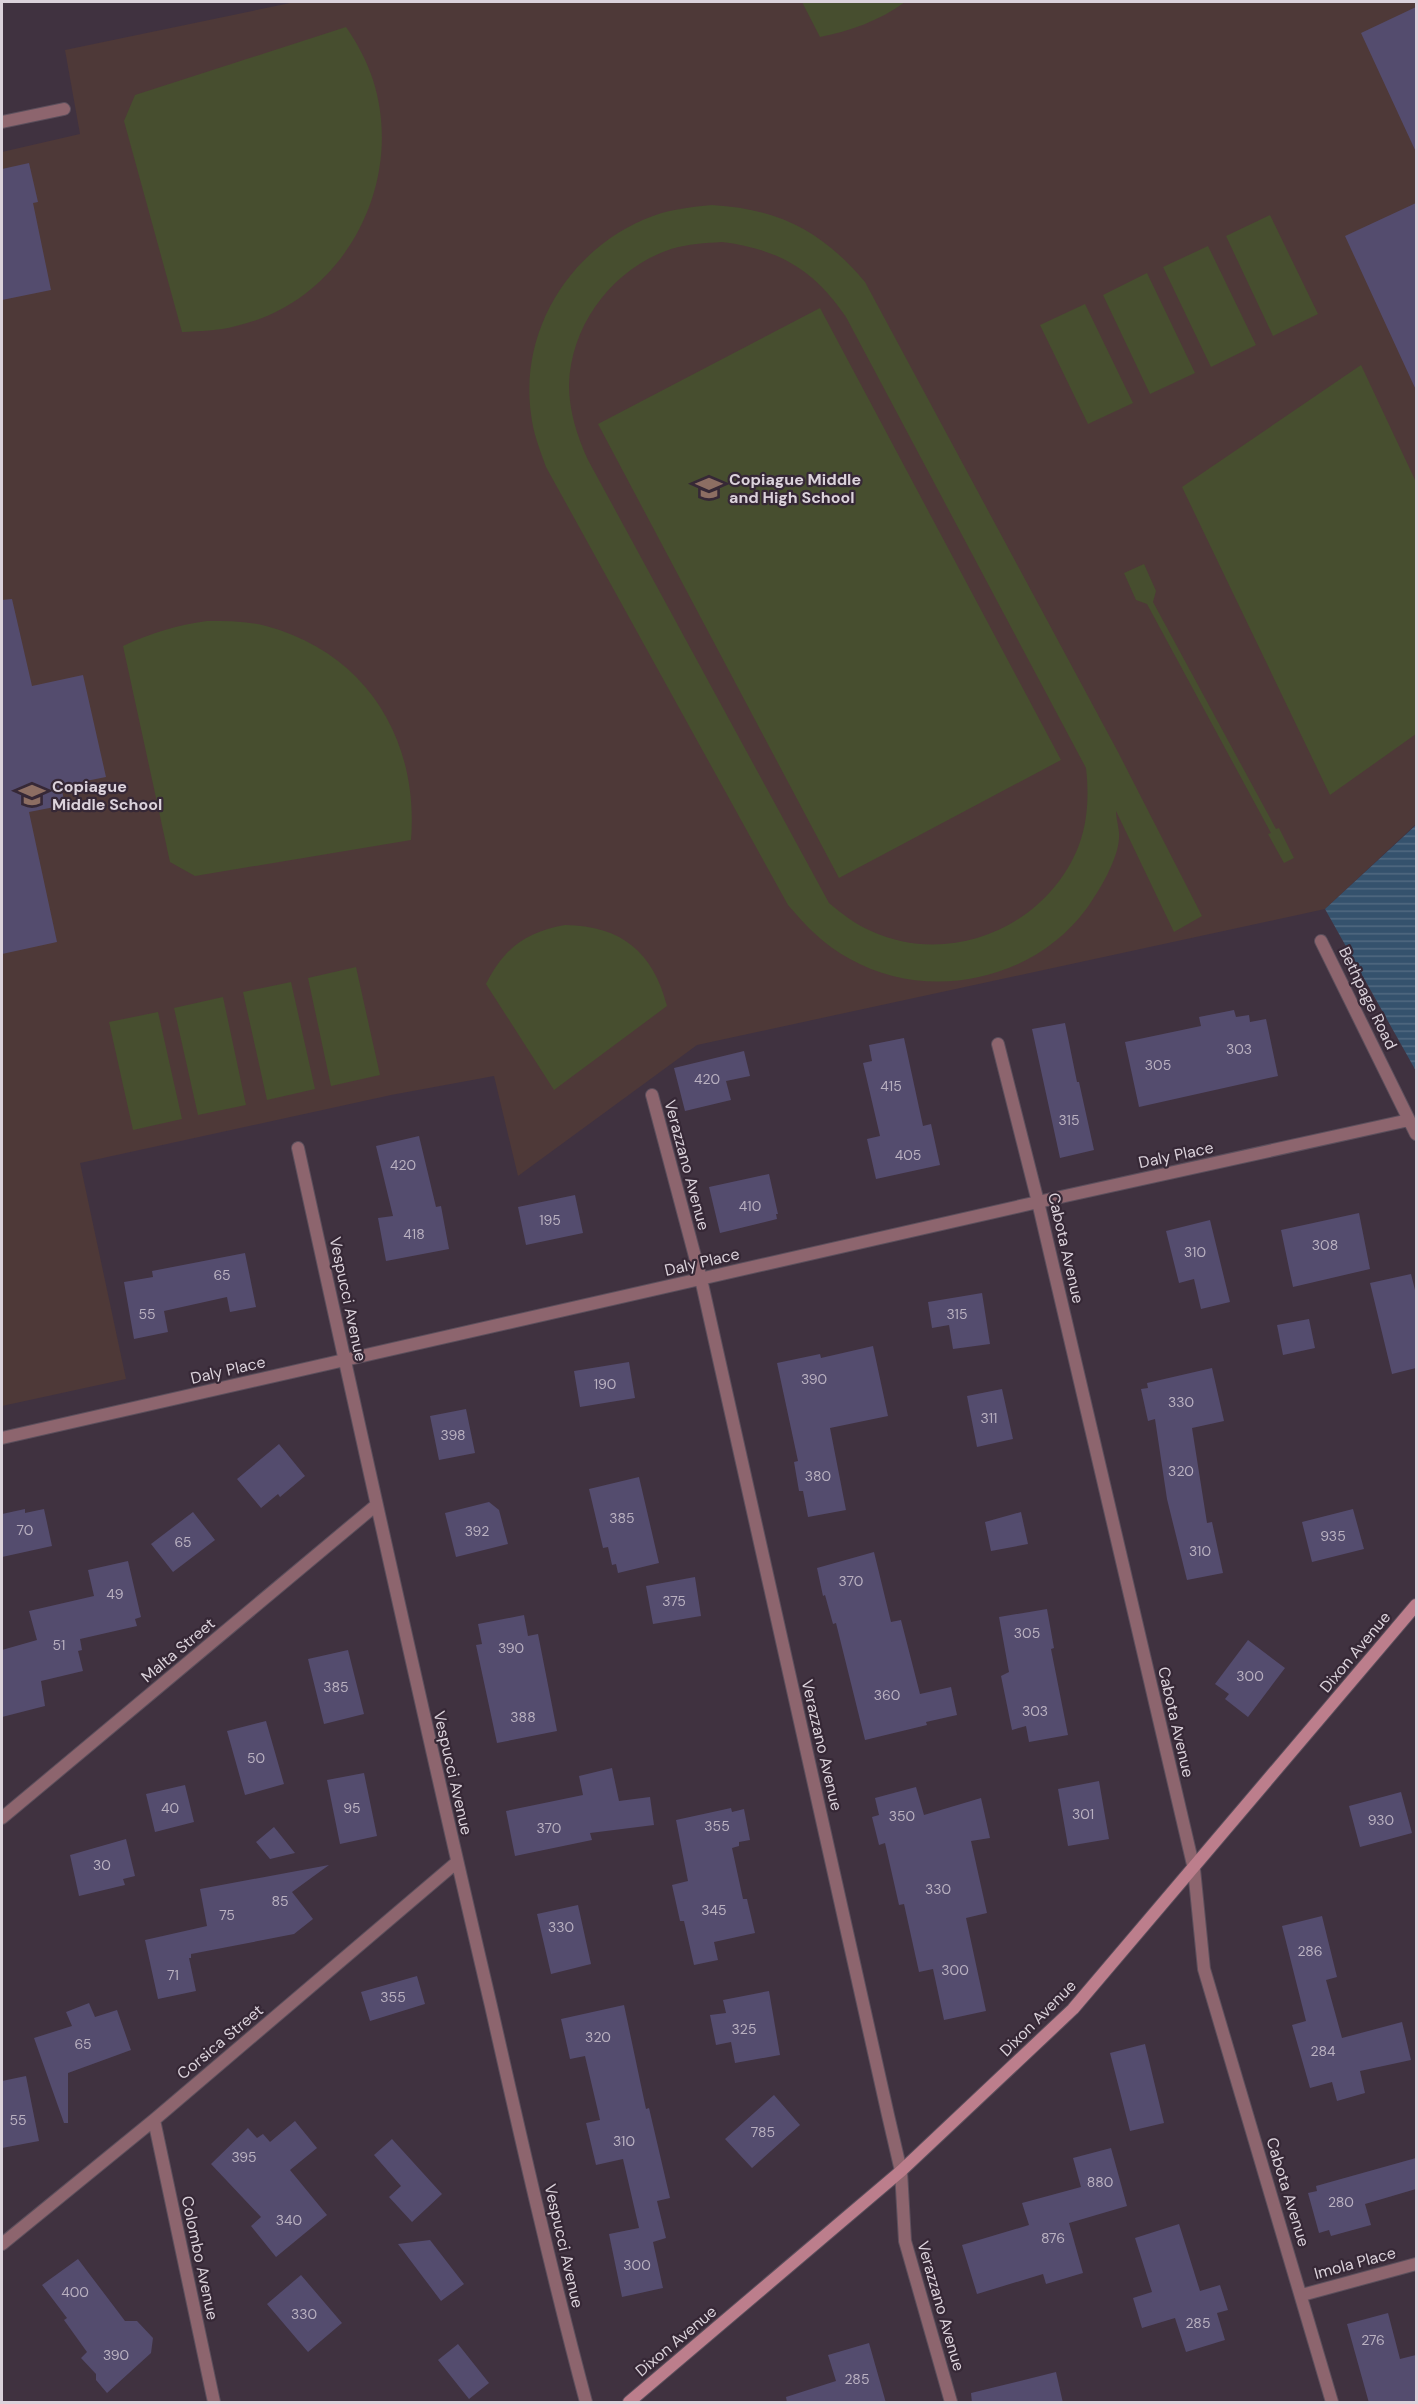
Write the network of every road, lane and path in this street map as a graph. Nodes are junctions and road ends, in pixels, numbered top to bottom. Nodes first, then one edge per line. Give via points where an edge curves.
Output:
1 (64, 109) dead end
2 (2, 122) edge
3 (1321, 941) dead end
4 (998, 1044) dead end
5 (652, 1095) dead end
6 (1409, 1120) junction
7 (1416, 1134) edge
8 (298, 1148) dead end
9 (1038, 1202) junction
10 (701, 1279) junction
11 (344, 1360) junction
12 (2, 1438) edge
13 (375, 1506) junction
14 (1416, 1605) edge
15 (2, 1818) edge
16 (457, 1862) junction
17 (1194, 1869) junction
18 (154, 2120) junction
19 (901, 2172) junction
20 (2, 2244) edge
21 (1416, 2264) edge
22 (1302, 2295) junction
23 (214, 2403) edge
24 (586, 2403) edge
25 (629, 2403) edge
26 (951, 2403) edge
27 (1332, 2403) edge

1 - 2 street
3 - 6 street, Bethpage Road
4 - 9 street, Cabota Avenue
5 - 10 street, Verazzano Avenue
6 - 7 street, Bethpage Road
6 - 9 street, Daly Place
8 - 11 street, Vespucci Avenue
9 - 10 street, Daly Place
9 - 17 street, Cabota Avenue
10 - 11 street, Daly Place
10 - 19 street, Verazzano Avenue
11 - 12 street, Daly Place
11 - 13 street, Vespucci Avenue
13 - 15 street, Malta Street
13 - 16 street, Vespucci Avenue
14 - 17 main road, Dixon Avenue
16 - 18 street, Corsica Street
16 - 24 street, Vespucci Avenue
17 - 19 main road, Dixon Avenue via 1073,2009
17 - 22 street, Cabota Avenue via 1204,1969
18 - 20 street, Corsica Street
18 - 23 street, Colombo Avenue
19 - 25 main road, Dixon Avenue
19 - 26 street, Verazzano Avenue via 905,2241
21 - 22 street, Imola Place
22 - 27 street, Cabota Avenue

